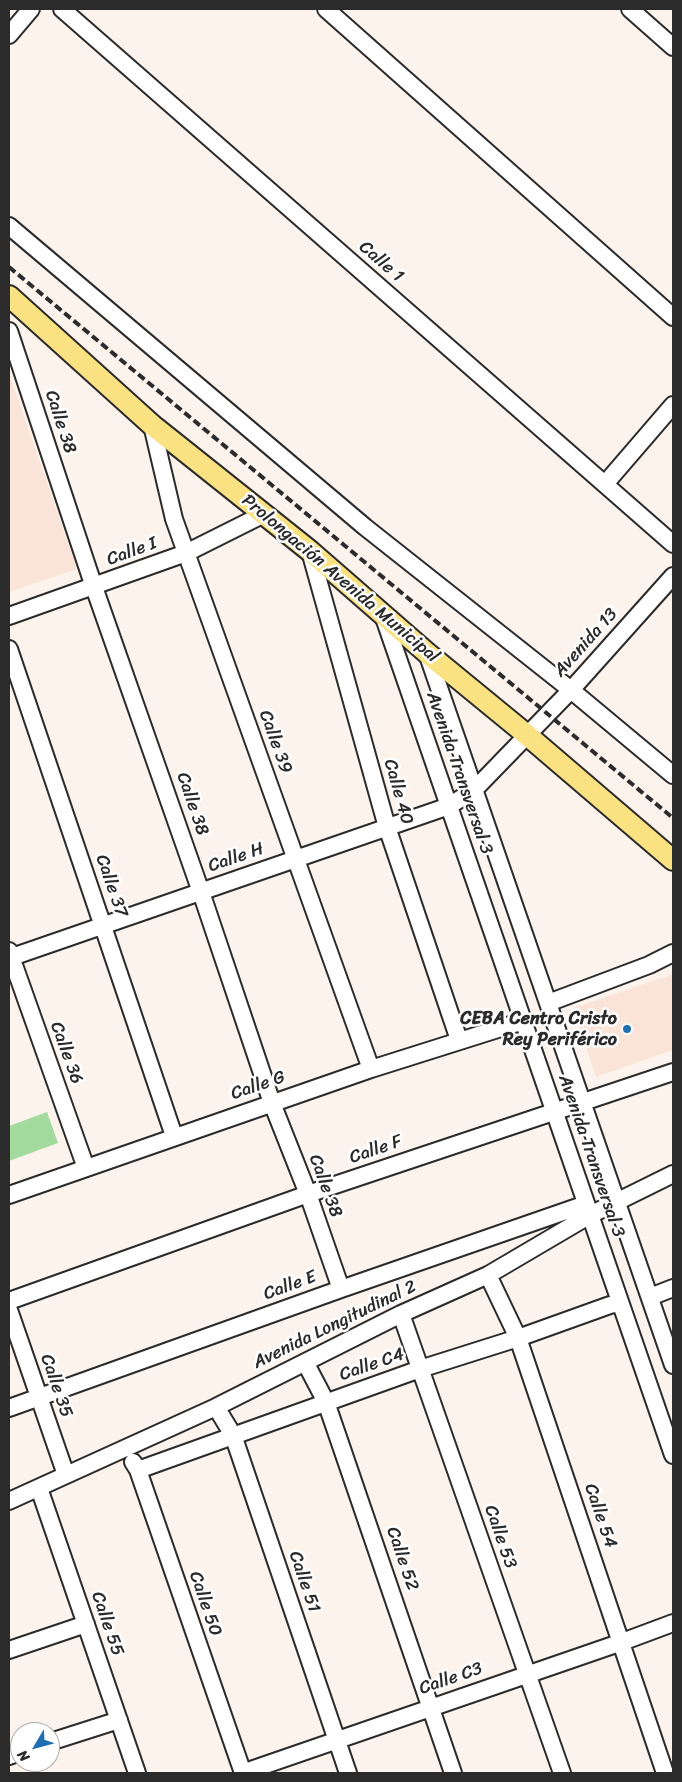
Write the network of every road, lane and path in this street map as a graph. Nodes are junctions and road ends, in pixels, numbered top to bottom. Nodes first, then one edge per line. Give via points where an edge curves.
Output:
1 (31, 9) edge
2 (62, 9) edge
3 (326, 9) edge
4 (630, 9) edge
5 (9, 35) edge
6 (673, 47) edge
7 (9, 226) edge
8 (9, 296) edge
9 (673, 318) edge
10 (9, 331) edge
11 (673, 405) edge
12 (152, 425) junction
13 (605, 484) junction
14 (264, 514) junction
15 (673, 544) edge
16 (310, 550) junction
17 (186, 553) junction
18 (673, 576) edge
19 (94, 587) junction
20 (383, 615) junction
21 (9, 616) edge
22 (9, 649) edge
23 (427, 653) junction
24 (571, 690) junction
25 (527, 735) junction
26 (673, 775) edge
27 (474, 790) junction
28 (449, 806) junction
29 (387, 827) junction
30 (296, 859) junction
31 (673, 860) edge
32 (201, 892) junction
33 (104, 926) junction
34 (673, 953) edge
35 (10, 956) edge
36 (548, 1003) junction
37 (523, 1021) junction
38 (459, 1040) junction
39 (371, 1069) junction
40 (673, 1072) edge
41 (582, 1102) junction
42 (272, 1103) junction
43 (554, 1111) junction
44 (174, 1136) junction
45 (86, 1168) junction
46 (673, 1174) edge
47 (308, 1194) junction
48 (9, 1195) edge
49 (617, 1203) junction
50 (588, 1210) junction
51 (488, 1276) junction
52 (673, 1288) edge
53 (341, 1289) junction
54 (650, 1297) junction
55 (9, 1301) edge
56 (620, 1303) junction
57 (9, 1310) edge
58 (401, 1314) junction
59 (518, 1338) junction
60 (305, 1362) junction
61 (673, 1365) edge
62 (420, 1369) junction
63 (40, 1398) junction
64 (326, 1402) junction
65 (216, 1407) junction
66 (9, 1408) edge
67 (232, 1435) junction
68 (125, 1450) junction
69 (673, 1455) edge
70 (138, 1470) junction
71 (66, 1475) junction
72 (39, 1488) junction
73 (9, 1501) edge
74 (673, 1623) edge
75 (86, 1624) junction
76 (622, 1642) junction
77 (9, 1650) edge
78 (527, 1674) junction
79 (432, 1707) junction
80 (119, 1720) junction
81 (60, 1739) edge
82 (336, 1740) junction
83 (137, 1773) edge
84 (242, 1773) edge
85 (348, 1773) edge
86 (454, 1773) edge
87 (562, 1773) edge
88 (665, 1773) edge

1 - 5 street
2 - 13 street, Calle 1
3 - 9 street
4 - 6 street
7 - 24 street via 365,526
8 - 12 main road, Prolongación Avenida Municipal
10 - 19 street, Calle 38
11 - 13 street
12 - 14 main road, Prolongación Avenida Municipal
12 - 17 street, Calle 39 via 174,520
13 - 15 street, Calle 1
14 - 16 main road, Prolongación Avenida Municipal
14 - 17 street, Calle I
16 - 20 main road, Prolongación Avenida Municipal
16 - 29 street, Calle 40
17 - 19 street, Calle I
17 - 30 street, Calle 39
18 - 24 street, Avenida 13
19 - 21 street, Calle I
19 - 32 street, Calle 38
20 - 23 main road, Prolongación Avenida Municipal
20 - 28 street, Avenida Transversal 3
22 - 33 street, Calle 37
23 - 25 main road, Prolongación Avenida Municipal
23 - 27 street, Avenida Transversal 3
24 - 25 street, Avenida 13
24 - 26 street
25 - 27 street, Avenida 13
25 - 31 main road, Prolongación Avenida Municipal
27 - 28 street, Calle H
27 - 36 street, Avenida Transversal 3
28 - 29 street, Calle H
28 - 37 street, Avenida Transversal 3
29 - 30 street, Calle H
29 - 38 street, Calle 40
30 - 32 street, Calle H
30 - 39 street, Calle 39
32 - 33 street, Calle H
32 - 42 street, Calle 38
33 - 35 street, Calle H
33 - 44 street, Calle 37
34 - 36 street
35 - 45 street, Calle 36
36 - 41 street, Avenida Transversal 3
37 - 38 street, Calle G
37 - 43 street, Avenida Transversal 3
38 - 39 street, Calle G
39 - 42 street, Calle G
40 - 41 street, Calle F
41 - 43 street, Calle F
41 - 49 street, Avenida Transversal 3
42 - 44 street, Calle G
42 - 47 street, Calle 38
43 - 47 street, Calle F
43 - 50 street, Avenida Transversal 3
44 - 45 street, Calle G
45 - 48 street, Calle G
46 - 49 street, Avenida Longitudinal 2
47 - 53 street, Calle 38
47 - 55 street, Calle F
49 - 50 street, Avenida Longitudinal 2
49 - 54 street, Avenida Transversal 3
50 - 51 street, Avenida Longitudinal 2
50 - 53 street, Calle E
50 - 56 street, Avenida Transversal 3
51 - 58 street, Avenida Longitudinal 2
51 - 59 street, Calle 54
52 - 54 street
53 - 63 street, Calle E
54 - 61 street, Avenida Transversal 3
56 - 59 street, Calle C4
56 - 69 street, Avenida Transversal 3
57 - 63 street, Calle 35
58 - 60 street, Avenida Longitudinal 2
58 - 62 street, Calle 53
59 - 62 street, Calle C4
59 - 76 street, Calle 54
60 - 64 street, Calle 52
60 - 65 street, Avenida Longitudinal 2
62 - 64 street, Calle C4
62 - 78 street, Calle 53
63 - 66 street, Calle E
63 - 71 street, Calle 35
64 - 67 street, Calle C4
64 - 79 street, Calle 52
65 - 67 street, Calle 51
65 - 68 street, Avenida Longitudinal 2
67 - 70 street, Calle C4
67 - 82 street, Calle 51
68 - 70 street, Calle 50
68 - 71 street, Avenida Longitudinal 2
70 - 84 street, Calle 50
71 - 72 street, Avenida Longitudinal 2
72 - 73 street, Avenida Longitudinal 2
72 - 75 street, Calle 55
74 - 76 street, Calle C3
75 - 77 street
75 - 80 street, Calle 55
76 - 78 street, Calle C3
76 - 88 street, Calle 54
78 - 79 street, Calle C3
78 - 87 street, Calle 53
79 - 82 street, Calle C3
79 - 86 street, Calle 52
80 - 81 street
80 - 83 street, Calle 55
82 - 84 street, Calle C3
82 - 85 street, Calle 51

